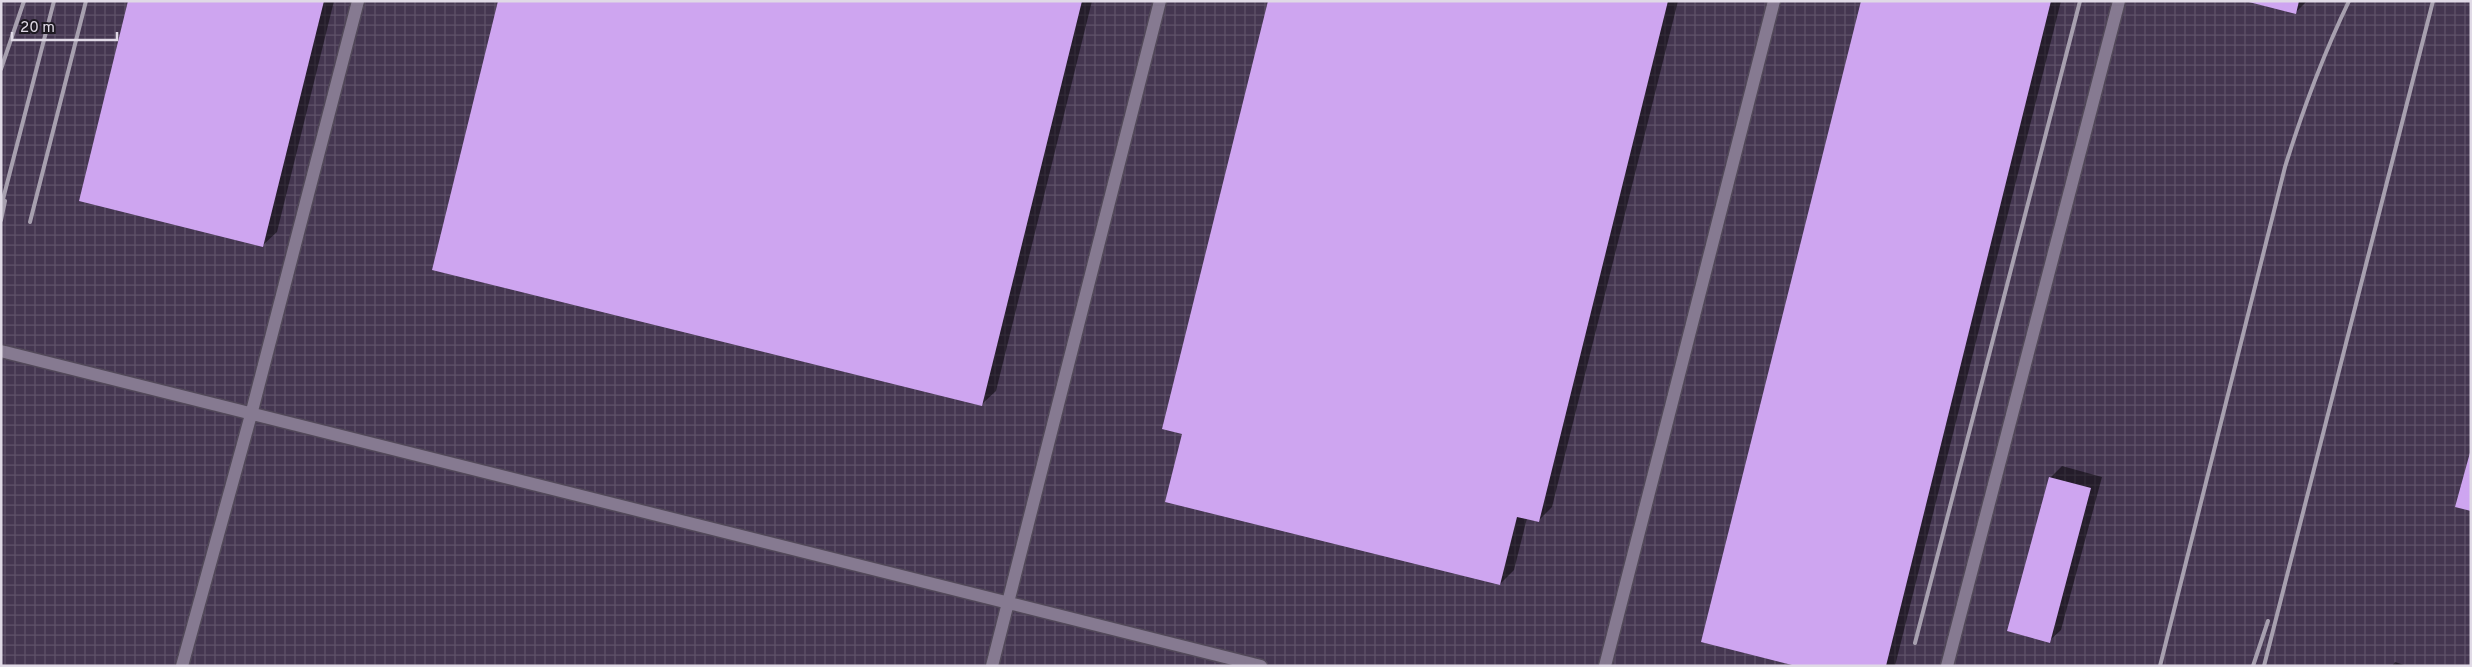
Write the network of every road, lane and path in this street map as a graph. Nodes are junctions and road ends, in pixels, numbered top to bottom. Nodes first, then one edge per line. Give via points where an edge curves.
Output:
1 (358, 1) edge
2 (1160, 1) edge
3 (1774, 1) edge
4 (2119, 1) edge
5 (1, 350) edge
6 (252, 412) junction
7 (1008, 602) junction
8 (182, 666) edge
9 (992, 666) edge
10 (1261, 666) edge
11 (1605, 666) edge
12 (1947, 666) edge

1 - 6 lane
2 - 7 lane
3 - 11 lane
4 - 12 lane
5 - 6 lane
6 - 7 lane
6 - 8 lane
7 - 9 lane
7 - 10 lane

